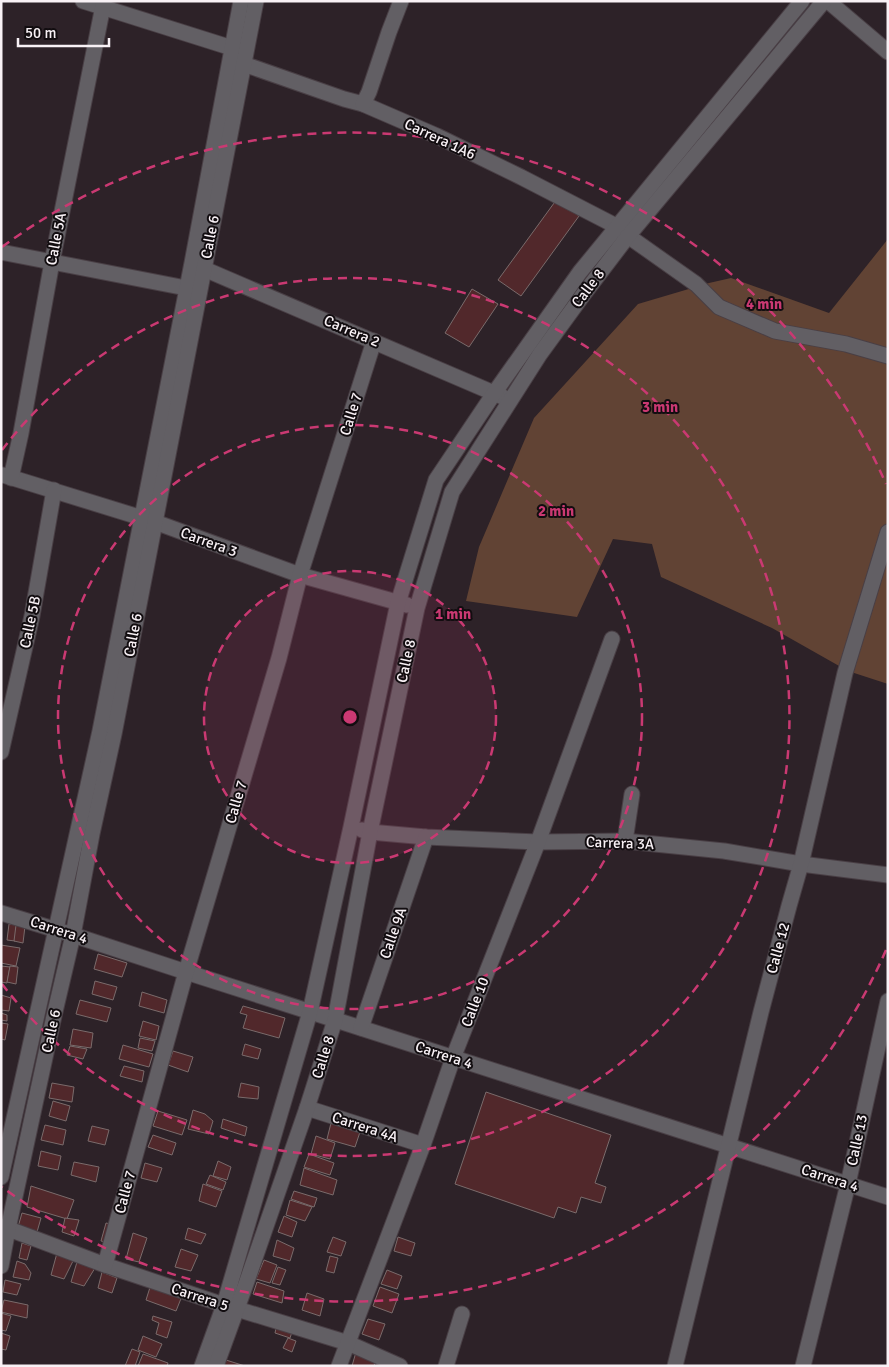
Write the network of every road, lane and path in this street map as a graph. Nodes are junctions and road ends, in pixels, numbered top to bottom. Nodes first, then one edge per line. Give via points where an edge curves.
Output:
1 (83, 1) edge
2 (241, 1) edge
3 (256, 1) edge
4 (401, 1) edge
5 (802, 1) edge
6 (824, 1) edge
7 (828, 1) edge
8 (104, 4) edge
9 (888, 52) edge
10 (235, 57) junction
11 (363, 104) junction
12 (622, 231) junction
13 (1, 252) edge
14 (52, 262) junction
15 (198, 266) junction
16 (186, 288) junction
17 (374, 341) junction
18 (888, 356) edge
19 (495, 392) junction
20 (511, 401) junction
21 (6, 477) edge
22 (54, 490) junction
23 (148, 520) junction
24 (888, 532) edge
25 (300, 575) junction
26 (398, 603) junction
27 (417, 608) junction
28 (612, 639) dead end
29 (107, 733) junction
30 (1, 752) edge
31 (632, 794) dead end
32 (351, 827) junction
33 (370, 832) junction
34 (426, 837) junction
35 (625, 841) junction
36 (538, 842) junction
37 (801, 864) junction
38 (888, 875) edge
39 (1, 913) edge
40 (56, 929) junction
41 (73, 935) junction
42 (186, 972) junction
43 (888, 1001) edge
44 (38, 1011) junction
45 (310, 1012) junction
46 (54, 1016) junction
47 (334, 1020) junction
48 (361, 1028) junction
49 (453, 1058) junction
50 (307, 1108) junction
51 (423, 1145) junction
52 (729, 1146) junction
53 (1, 1177) edge
54 (848, 1184) junction
55 (888, 1196) edge
56 (5, 1228) edge
57 (105, 1265) junction
58 (1, 1266) edge
59 (231, 1307) junction
60 (462, 1314) dead end
61 (348, 1343) junction
62 (202, 1366) edge
63 (216, 1366) edge
64 (339, 1366) edge
65 (400, 1366) edge
66 (446, 1366) edge
67 (675, 1366) edge
68 (803, 1366) edge

1 - 8 street, Carrera 1A6
2 - 10 street, Calle 6
3 - 10 street, Calle 6
4 - 11 street
5 - 12 street, Calle 8
6 - 12 street, Calle 8
7 - 9 street
8 - 10 street, Carrera 1A6
8 - 14 street, Calle 5A
10 - 11 street, Carrera 1A6
10 - 15 street, Calle 6
11 - 12 street, Carrera 1A6 via 521,177
12 - 18 street, Carrera 1A6 via 696,284 719,307 775,331 846,344
12 - 19 street, Calle 8 via 580,272
12 - 20 street, Calle 8
13 - 14 street
14 - 16 street
14 - 21 street, Calle 5A via 21,433
15 - 16 street, Calle 6
15 - 17 street, Carrera 2
15 - 23 street, Calle 6
16 - 23 street, Calle 6
17 - 19 street, Carrera 2
17 - 25 street, Calle 7
19 - 20 street, Carrera 2
19 - 26 street, Calle 8 via 436,480
20 - 27 street, Calle 8 via 452,492
21 - 22 street, Carrera 3
22 - 23 street, Carrera 3
22 - 30 street, Calle 5B via 32,616
23 - 25 street, Carrera 3
23 - 29 street, Calle 6
24 - 37 street, Calle 12 via 845,673
25 - 26 street, Carrera 3
25 - 42 street, Calle 7 via 279,658
26 - 27 street, Carrera 3
26 - 32 street, Calle 8
27 - 33 street, Calle 8
28 - 36 street, Calle 10
29 - 40 street, Calle 6
29 - 41 street, Calle 6
31 - 35 street
32 - 33 street, Carrera 3A
32 - 45 street, Calle 8
33 - 34 street, Carrera 3A
33 - 47 street, Calle 8
34 - 36 street, Carrera 3A
34 - 48 street, Calle 9A
35 - 36 street, Carrera 3A
35 - 37 street, Carrera 3A via 724,851
36 - 49 street, Calle 10
37 - 38 street, Carrera 3A
37 - 52 street, Calle 12
39 - 40 street, Carrera 4
40 - 41 street, Carrera 4
40 - 44 street, Calle 6
41 - 42 street, Carrera 4
41 - 46 street, Calle 6
42 - 45 street, Carrera 4
42 - 57 street, Calle 7
43 - 54 street, Calle 13
44 - 46 street
44 - 53 street, Calle 6
45 - 47 street, Carrera 4
45 - 59 street, Calle 8
46 - 56 street, Calle 6
47 - 48 street, Carrera 4
47 - 50 street, Calle 8
48 - 49 street, Carrera 4
49 - 51 street, Calle 10
49 - 52 street, Carrera 4
50 - 51 street, Carrera 4A
50 - 59 street, Calle 8
51 - 61 street, Calle 10
52 - 54 street, Carrera 4
52 - 67 street, Calle 12
54 - 55 street, Carrera 4
54 - 68 street, Calle 13
56 - 57 street, Carrera 5
56 - 58 street, Calle 6
57 - 59 street, Carrera 5
59 - 61 street, Carrera 5
59 - 62 street, Calle 8
59 - 63 street, Calle 8
60 - 66 street
61 - 64 street, Calle 10
61 - 65 street, Carrera 5

